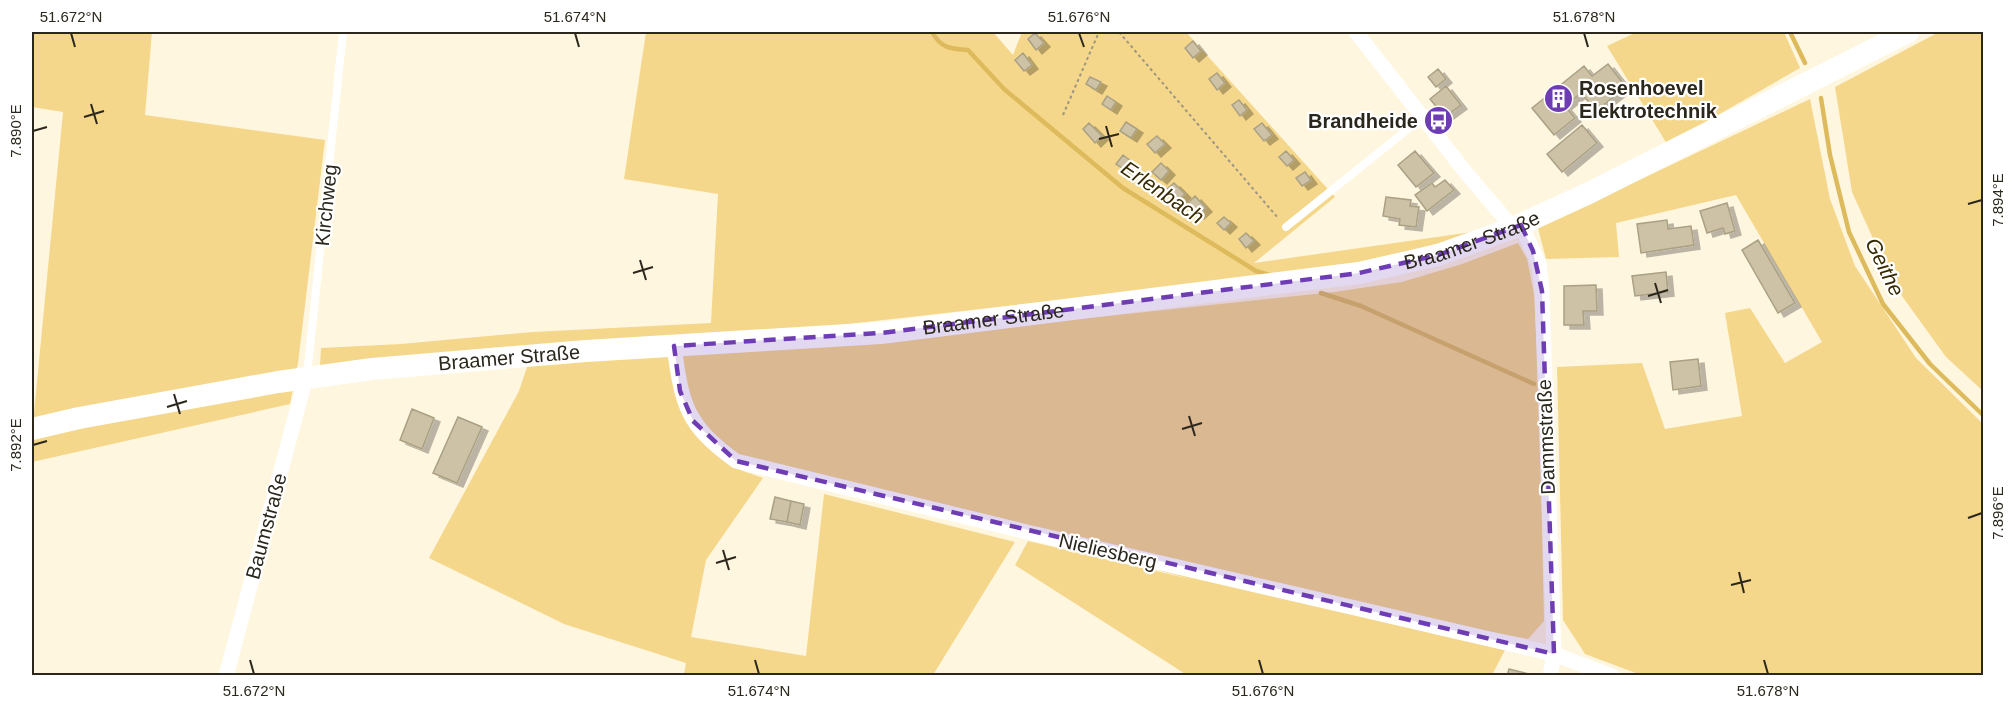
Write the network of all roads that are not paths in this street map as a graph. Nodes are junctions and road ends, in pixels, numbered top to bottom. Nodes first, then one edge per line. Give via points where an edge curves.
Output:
1 (344, 32) edge
2 (1356, 32) edge
3 (1908, 32) edge
4 (1423, 117) junction
5 (1517, 226) junction
6 (1286, 227) road end
7 (674, 346) junction
8 (306, 377) junction
9 (32, 429) edge
10 (1554, 654) junction
11 (226, 675) edge
12 (1550, 675) edge
13 (1612, 675) edge

1 - 8 lane, Kirchweg
2 - 4 street
3 - 5 street, Braamer Straße
4 - 5 street via 1467,174
4 - 6 lane
5 - 7 street, Braamer Straße via 1438,255 1359,273 881,333
5 - 10 street, Dammstraße via 1539,264 1542,291
7 - 8 street, Braamer Straße via 459,361
7 - 10 street, Nieliesberg via 680,391 693,421 713,444 736,461
8 - 9 street, Braamer Straße
8 - 11 street, Baumstraße
10 - 12 street, Dammstraße
10 - 13 street, Nieliesberg

